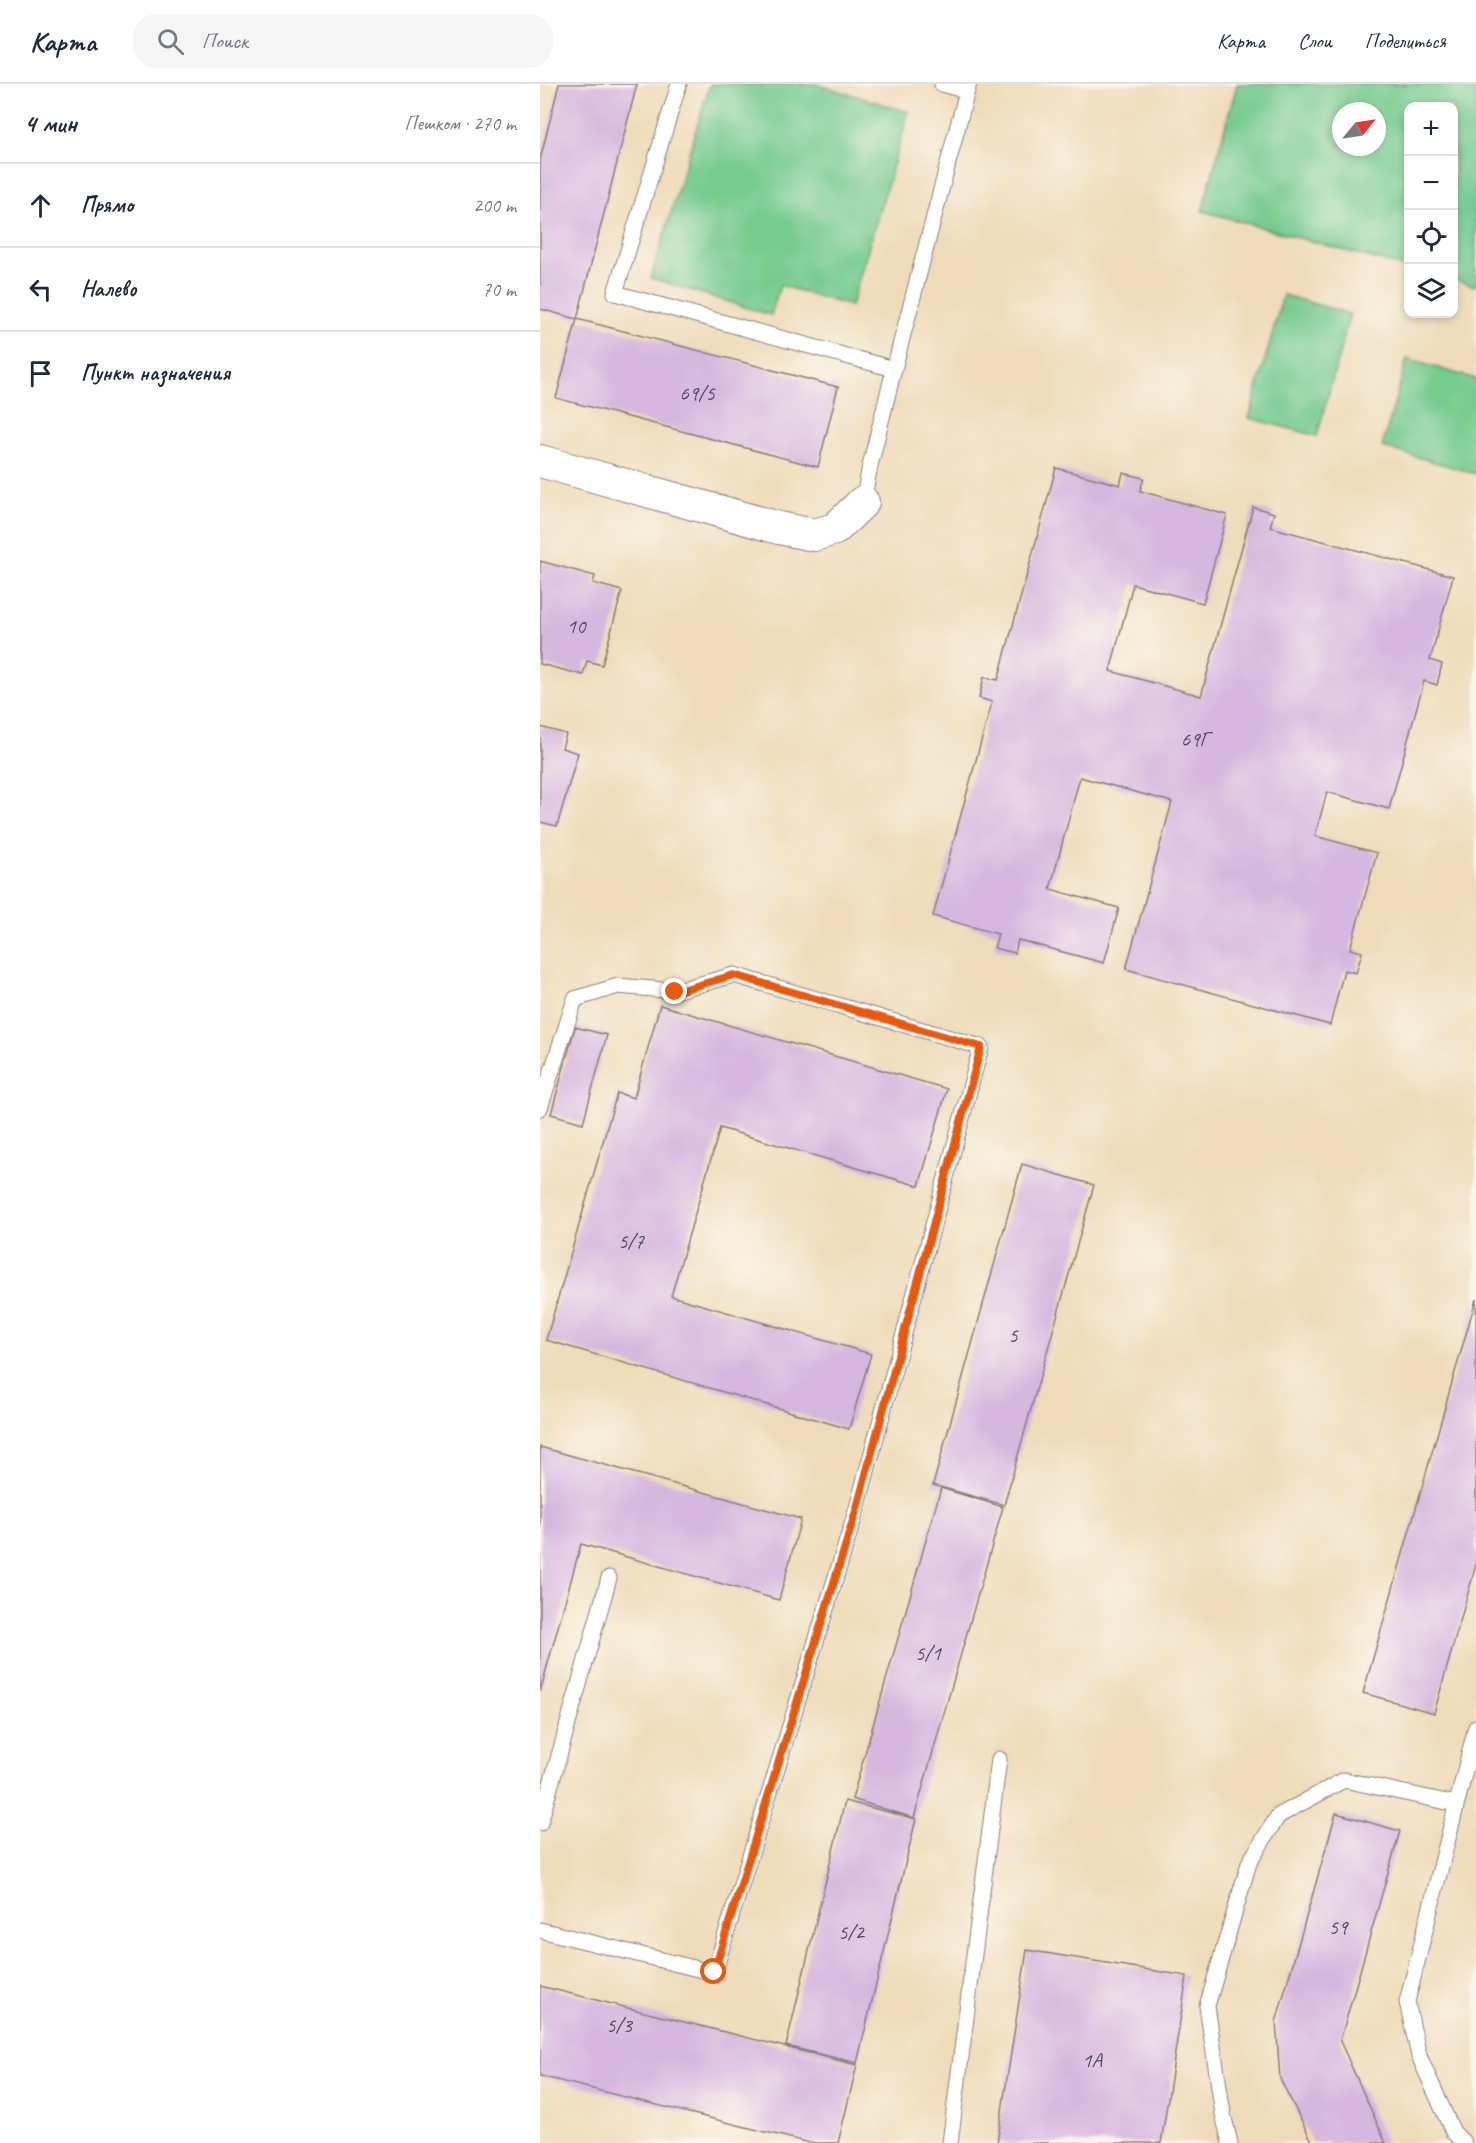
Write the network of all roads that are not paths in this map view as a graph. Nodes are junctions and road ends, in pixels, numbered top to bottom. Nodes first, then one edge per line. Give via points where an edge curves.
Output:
1 (679, 84) edge
2 (942, 84) edge
3 (968, 87) edge
4 (894, 369) junction
5 (540, 461) edge
6 (863, 502) joint
7 (540, 1108) edge
8 (609, 1578) dead end
9 (1476, 1727) edge
10 (999, 1759) dead end
11 (1471, 1767) edge
12 (1456, 1804) junction
13 (540, 1823) edge
14 (540, 1930) edge
15 (950, 2143) edge
16 (1230, 2143) edge
17 (1464, 2143) edge

1 - 4 lane via 615,293
2 - 3 lane
3 - 4 lane
4 - 6 lane
5 - 6 street via 814,535 835,529
7 - 14 lane via 575,999 618,986 675,992 734,975 981,1047 857,1508 714,1972
8 - 13 lane
9 - 11 lane
10 - 15 lane
11 - 12 lane
12 - 16 lane via 1344,1780 1278,1816 1249,1863 1207,2006
12 - 17 lane via 1407,2002 1419,2056 1453,2132

